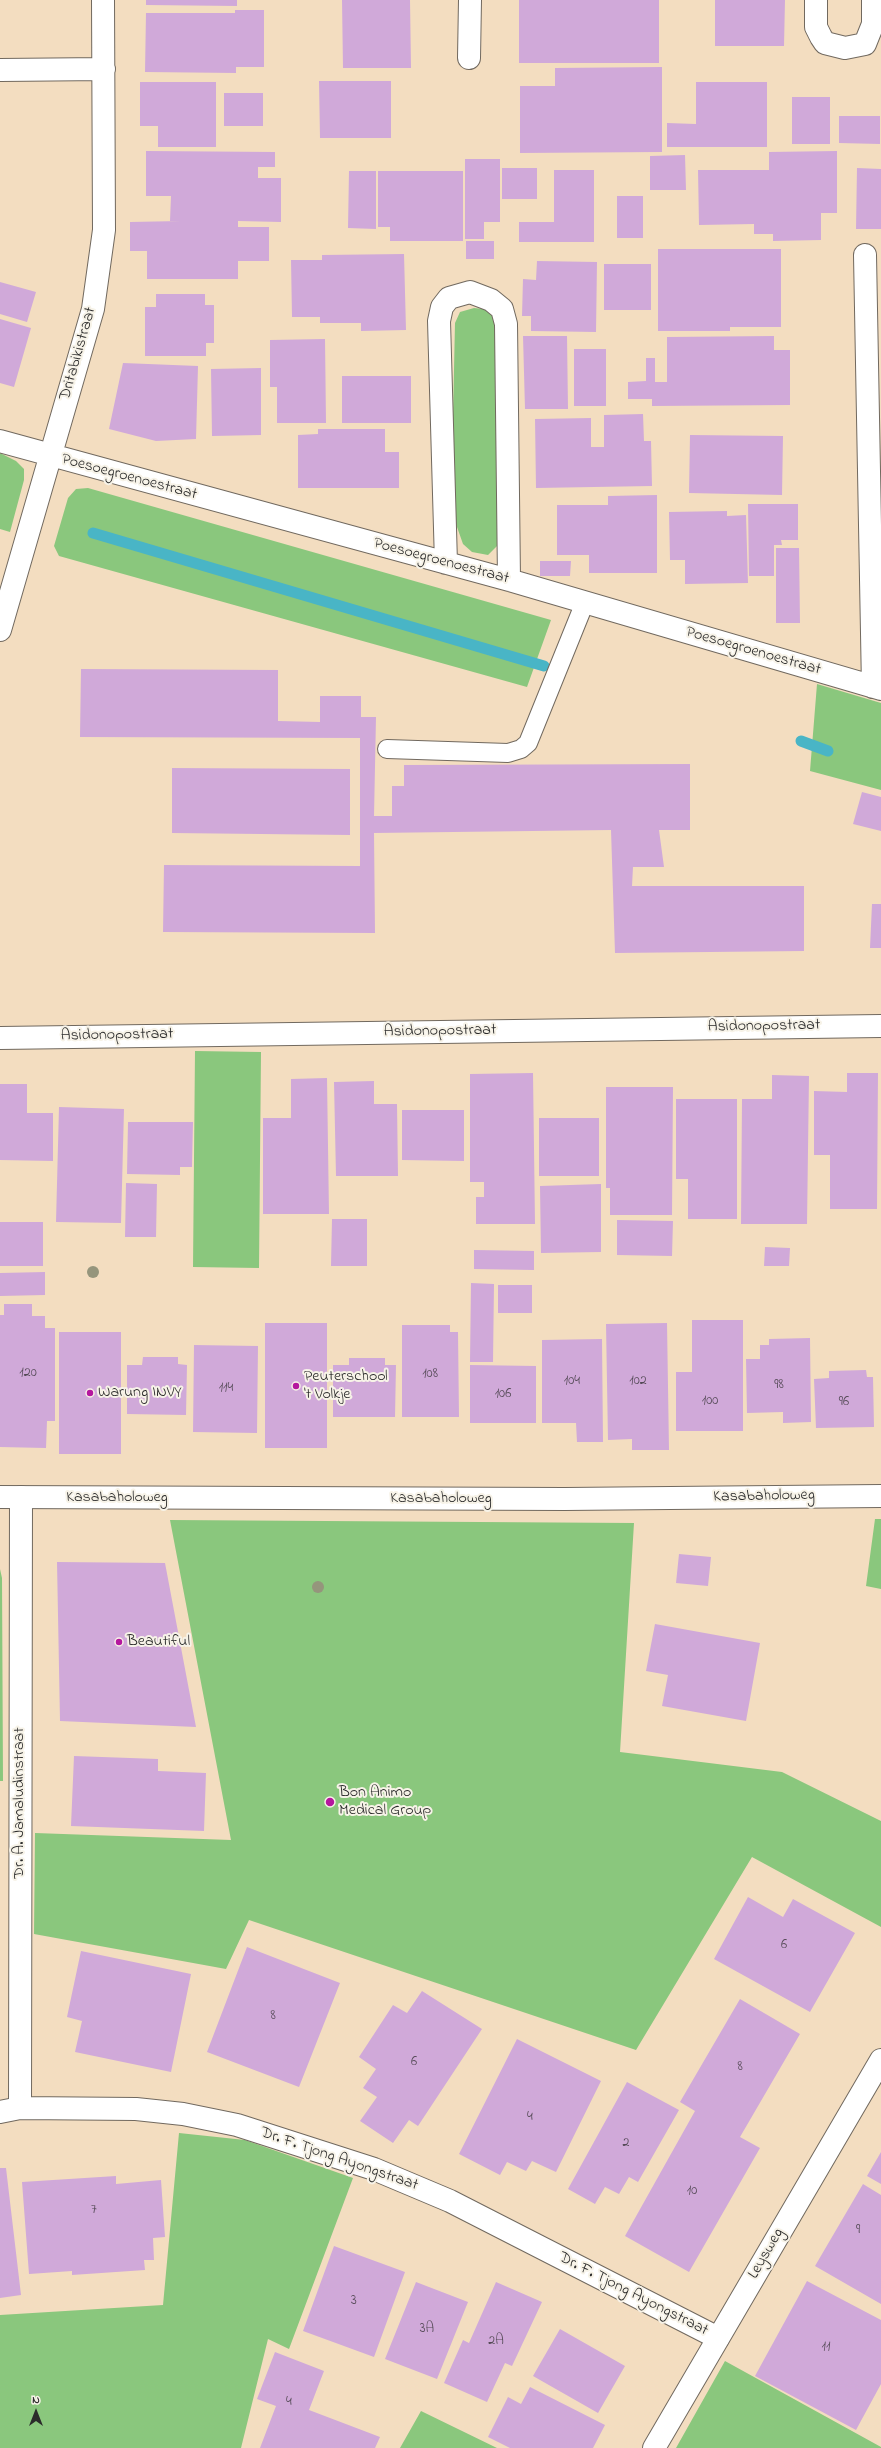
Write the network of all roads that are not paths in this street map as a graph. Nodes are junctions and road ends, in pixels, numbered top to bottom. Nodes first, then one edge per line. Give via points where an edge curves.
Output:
1 (103, 0) edge
2 (470, 0) edge
3 (816, 0) edge
4 (873, 0) edge
5 (469, 58) dead end
6 (104, 69) junction
7 (0, 70) edge
8 (865, 255) dead end
9 (0, 442) edge
10 (50, 456) junction
11 (446, 563) junction
12 (509, 580) junction
13 (585, 602) junction
14 (0, 630) edge
15 (877, 688) edge
16 (386, 749) dead end
17 (881, 1026) edge
18 (0, 1038) edge
19 (881, 1496) edge
20 (10, 1497) edge
21 (881, 2060) edge
22 (10, 2110) edge
23 (718, 2338) junction
24 (654, 2448) edge

1 - 6 street, Dritabikistraat
2 - 5 street
3 - 4 street via 816,27 821,37 825,43 845,48 865,44 873,24
6 - 7 street
6 - 10 street, Dritabikistraat via 104,230 94,308
8 - 15 street
9 - 10 street, Poesoegroenoestraat
10 - 11 street, Poesoegroenoestraat
10 - 14 street, Dritabikistraat
11 - 12 street, Poesoegroenoestraat
11 - 12 street via 439,321 442,307 449,298 470,292 491,300 502,308 506,324
12 - 13 street, Poesoegroenoestraat
13 - 15 street, Poesoegroenoestraat
13 - 16 lane via 528,743 521,749 508,753
17 - 18 street, Asidonopostraat
19 - 20 street, Kasabaholoweg via 565,1499
20 - 22 street, Dr. A. Jamaludinstraat
21 - 23 street, Leysweg
22 - 23 street, Dr. F. Tjong Ayongstraat via 129,2109 183,2114 237,2125 374,2169 450,2201
23 - 24 street, Leysweg

